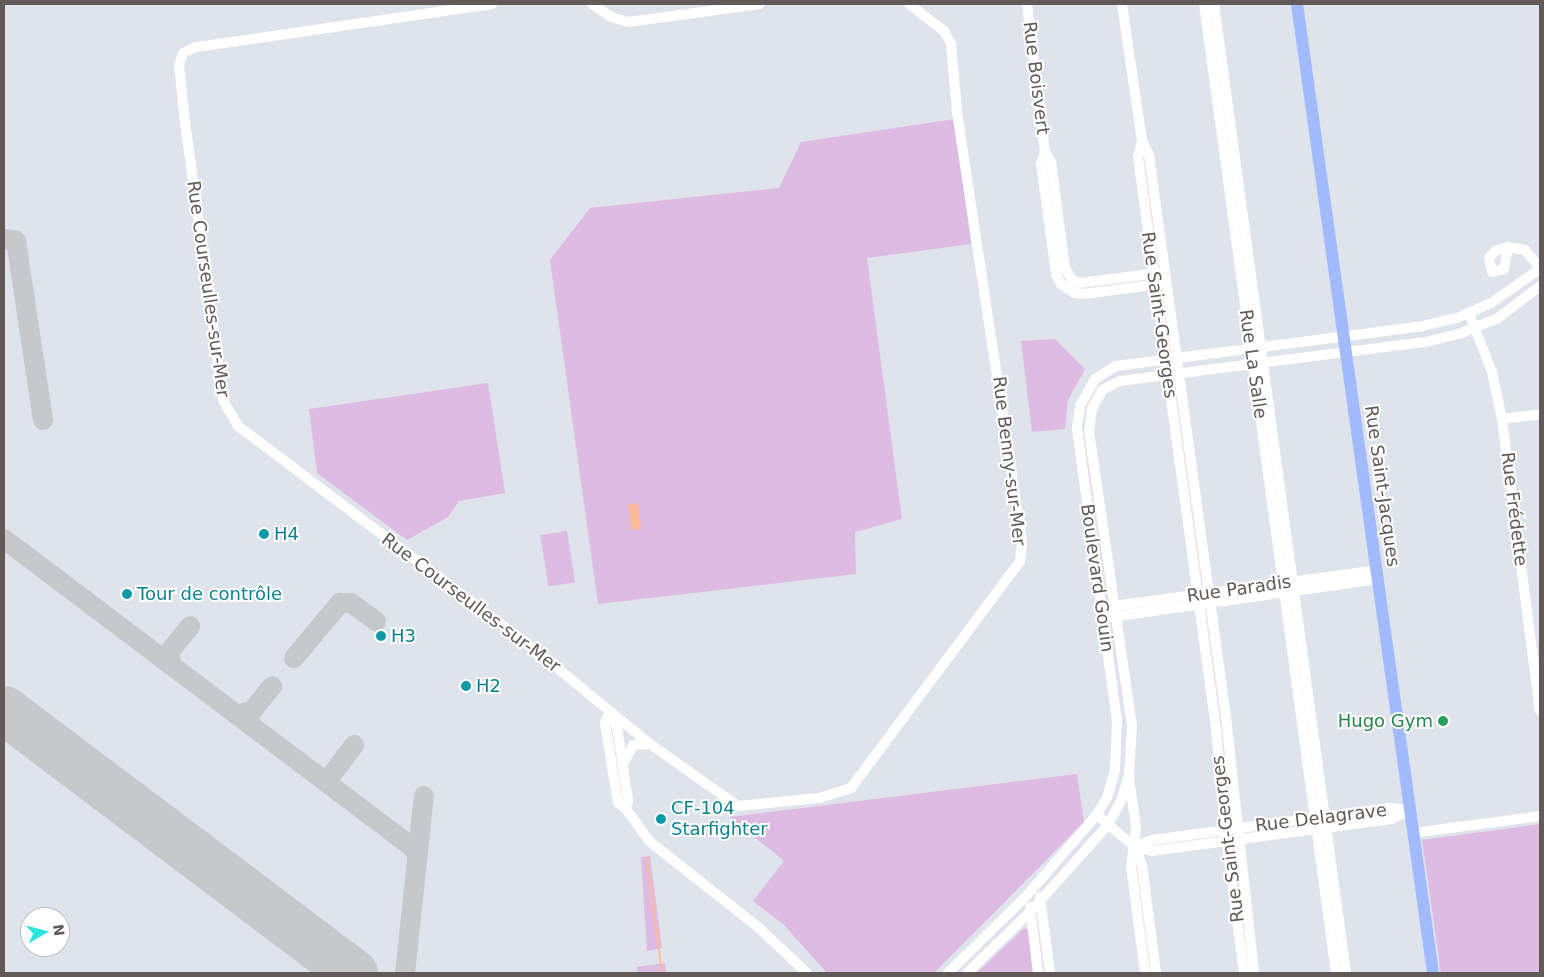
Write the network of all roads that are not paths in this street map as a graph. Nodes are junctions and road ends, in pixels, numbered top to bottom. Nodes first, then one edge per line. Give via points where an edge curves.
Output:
1 (492, 4) edge
2 (592, 4) edge
3 (760, 4) edge
4 (909, 4) edge
5 (1026, 4) edge
6 (1122, 4) edge
7 (1204, 4) edge
8 (1214, 4) edge
9 (1297, 4) edge
10 (1212, 24) junction
11 (1234, 140) junction
12 (1142, 141) junction
13 (1222, 141) junction
14 (1508, 247) dead end
15 (1250, 254) junction
16 (1238, 255) junction
17 (1540, 268) edge
18 (1153, 274) junction
19 (1166, 278) junction
20 (1070, 284) junction
21 (1154, 284) junction
22 (1540, 286) edge
23 (1469, 313) junction
24 (1476, 327) junction
25 (1344, 335) junction
26 (1262, 345) junction
27 (1250, 346) junction
28 (1346, 351) junction
29 (1176, 357) junction
30 (1165, 359) junction
31 (1265, 361) junction
32 (1253, 362) junction
33 (1178, 373) junction
34 (1167, 374) junction
35 (1080, 406) junction
36 (1092, 409) junction
37 (1540, 414) edge
38 (1502, 419) junction
39 (1092, 453) junction
40 (1079, 455) junction
41 (1280, 472) junction
42 (1268, 473) junction
43 (1188, 487) junction
44 (1377, 575) junction
45 (1289, 587) junction
46 (1203, 599) junction
47 (1115, 611) junction
48 (1102, 613) junction
49 (610, 711) junction
50 (1540, 711) edge
51 (1131, 719) junction
52 (1117, 721) junction
53 (650, 744) junction
54 (620, 771) junction
55 (1129, 775) junction
56 (1410, 810) junction
57 (1097, 815) junction
58 (1540, 816) edge
59 (1321, 823) junction
60 (1108, 825) junction
61 (1413, 834) junction
62 (1231, 835) junction
63 (1135, 847) junction
64 (1038, 883) junction
65 (1028, 894) junction
66 (1041, 900) junction
67 (1031, 911) junction
68 (1337, 942) junction
69 (1246, 949) junction
70 (1150, 969) edge
71 (807, 973) edge
72 (948, 973) edge
73 (968, 973) edge
74 (1038, 973) edge
75 (1050, 973) edge
76 (1244, 973) edge
77 (1254, 973) edge
78 (1336, 973) edge
79 (1346, 973) edge
80 (1433, 973) edge

1 - 49 street, Rue Courseulles-sur-Mer via 196,47 184,53 179,65 184,112 223,400 238,426
2 - 3 street via 611,17 629,22
4 - 53 street, Rue Benny-sur-Mer via 944,31 951,44 957,110 1020,532 1020,561 867,769 844,792 738,806
5 - 20 street, Rue Boisvert via 1045,152 1041,164 1056,274 1061,284
6 - 12 street, Rue Saint-Georges
7 - 10 street, Rue La Salle
8 - 10 street, Rue La Salle
9 - 25 main road, Rue Saint-Jacques
10 - 11 street, Rue La Salle
10 - 13 street, Rue La Salle
11 - 13 street
11 - 15 street, Rue La Salle
12 - 18 street, Rue Saint-Georges via 1138,157
12 - 19 street, Rue Saint-Georges via 1149,154
13 - 16 street, Rue La Salle
14 - 17 street via 1525,250
15 - 16 street
15 - 26 street, Rue La Salle
16 - 27 street, Rue La Salle
17 - 23 street, Boulevard Gouin via 1491,303
18 - 19 street
18 - 20 street
18 - 21 street, Rue Saint-Georges
19 - 21 street
19 - 29 street, Rue Saint-Georges
20 - 21 street via 1084,294
21 - 30 street, Rue Saint-Georges
22 - 24 street, Boulevard Gouin via 1498,318
23 - 24 street, Rue Frédette
23 - 25 street, Boulevard Gouin via 1422,326
24 - 28 street, Boulevard Gouin via 1426,342
24 - 38 street, Rue Frédette via 1492,372
25 - 26 street, Boulevard Gouin
25 - 28 main road, Rue Saint-Jacques
26 - 27 street, Boulevard Gouin
26 - 31 street, Rue La Salle
27 - 29 street, Boulevard Gouin
27 - 32 street, Rue La Salle
28 - 31 street, Boulevard Gouin
28 - 44 main road, Rue Saint-Jacques
29 - 30 street, Boulevard Gouin
29 - 33 street, Rue Saint-Georges
30 - 34 street, Rue Saint-Georges
30 - 35 street, Boulevard Gouin via 1116,366 1102,373 1087,390
31 - 32 street, Boulevard Gouin
31 - 41 street, Rue La Salle
32 - 33 street, Boulevard Gouin
32 - 42 street, Rue La Salle
33 - 34 street, Boulevard Gouin
33 - 43 street, Rue Saint-Georges
34 - 36 street, Boulevard Gouin via 1114,384 1102,390
34 - 43 street, Rue Saint-Georges
35 - 36 street
35 - 40 street, Boulevard Gouin via 1076,428
36 - 39 street, Boulevard Gouin via 1088,433
37 - 38 street
38 - 50 street, Rue Frédette
39 - 40 street
39 - 47 street, Boulevard Gouin
40 - 48 street, Boulevard Gouin
41 - 42 street
41 - 45 street, Rue La Salle
42 - 45 street, Rue La Salle
43 - 46 street, Rue Saint-Georges
44 - 45 street, Rue Paradis
44 - 56 main road, Rue Saint-Jacques
45 - 46 street, Rue Paradis
45 - 59 street, Rue La Salle
46 - 47 street, Rue Paradis
46 - 62 street, Rue Saint-Georges via 1221,728
47 - 48 street, Rue Paradis
47 - 51 street, Boulevard Gouin
48 - 52 street, Boulevard Gouin
49 - 53 street, Rue Benny-sur-Mer
49 - 54 street via 605,723
51 - 52 street
51 - 55 street, Boulevard Gouin
52 - 57 street, Boulevard Gouin via 1115,770 1107,798
53 - 54 street via 634,745
54 - 71 street via 628,800 626,809 649,841 759,928
55 - 60 street, Boulevard Gouin via 1121,801
55 - 63 street via 1136,827
56 - 59 street, Rue Delagrave via 1390,808
56 - 61 main road, Rue Saint-Jacques
57 - 60 street
57 - 64 street, Boulevard Gouin
58 - 61 street
59 - 62 street, Rue Delagrave
59 - 68 street, Rue La Salle
60 - 63 street
60 - 66 street, Boulevard Gouin
61 - 80 main road, Rue Saint-Jacques
62 - 63 street, Rue Delagrave via 1152,840
62 - 69 street, Rue Saint-Georges
63 - 70 street via 1142,865
64 - 65 street, Boulevard Gouin
64 - 66 street
65 - 67 street
65 - 72 street, Boulevard Gouin
66 - 67 street, Boulevard Gouin
66 - 75 street
67 - 73 street, Boulevard Gouin
67 - 74 street
68 - 78 street, Rue La Salle
68 - 79 street, Rue La Salle
69 - 76 street, Rue Saint-Georges
69 - 77 street, Rue Saint-Georges

